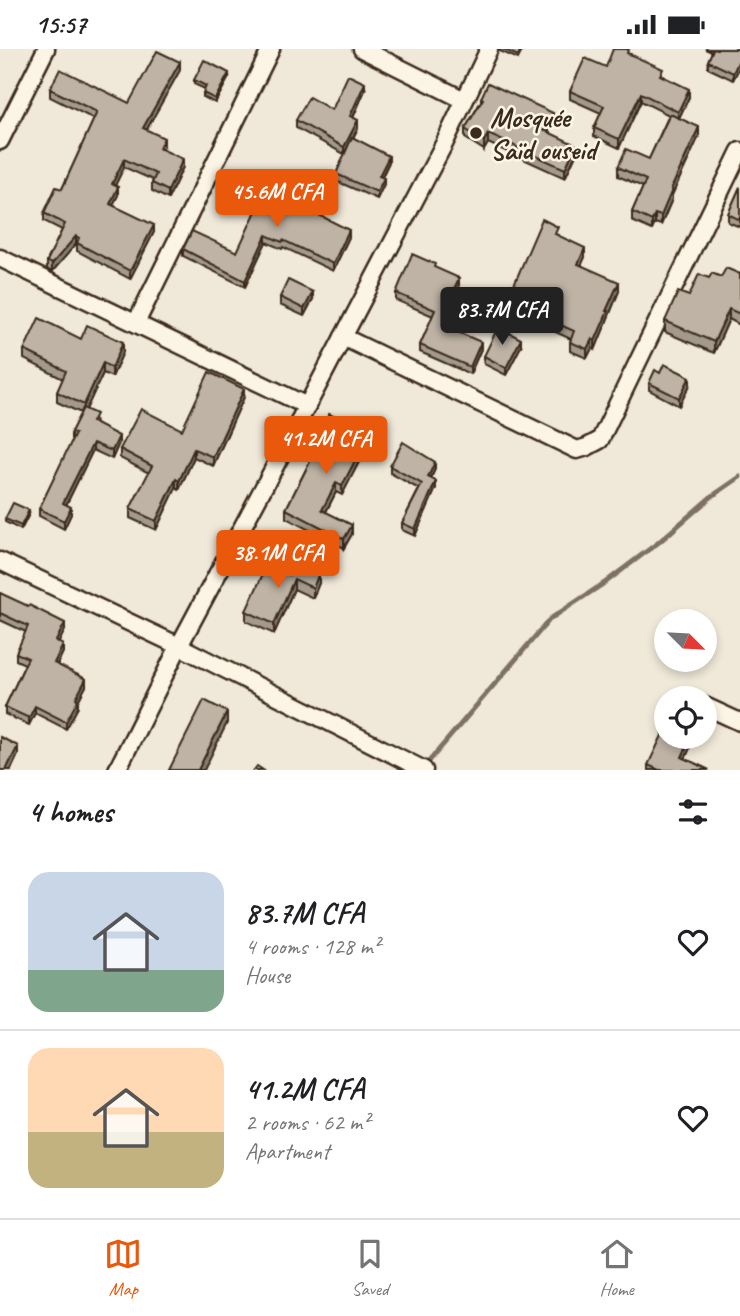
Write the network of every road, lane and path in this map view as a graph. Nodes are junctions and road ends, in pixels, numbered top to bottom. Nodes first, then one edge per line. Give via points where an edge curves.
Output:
1 (46, 49) edge
2 (271, 49) edge
3 (362, 49) edge
4 (489, 49) edge
5 (464, 100) junction
6 (0, 141) edge
7 (740, 151) edge
8 (0, 258) edge
9 (136, 323) junction
10 (343, 337) junction
11 (307, 406) junction
12 (0, 561) edge
13 (179, 646) junction
14 (717, 711) edge
15 (740, 722) edge
16 (117, 770) edge
17 (424, 770) edge

1 - 6 street
2 - 9 street
3 - 5 street
4 - 5 street
5 - 10 street
7 - 10 street via 600,440 587,447 577,450
8 - 9 street
9 - 11 street
10 - 11 street
11 - 13 street
12 - 13 street
13 - 16 street
13 - 17 street
14 - 15 street

